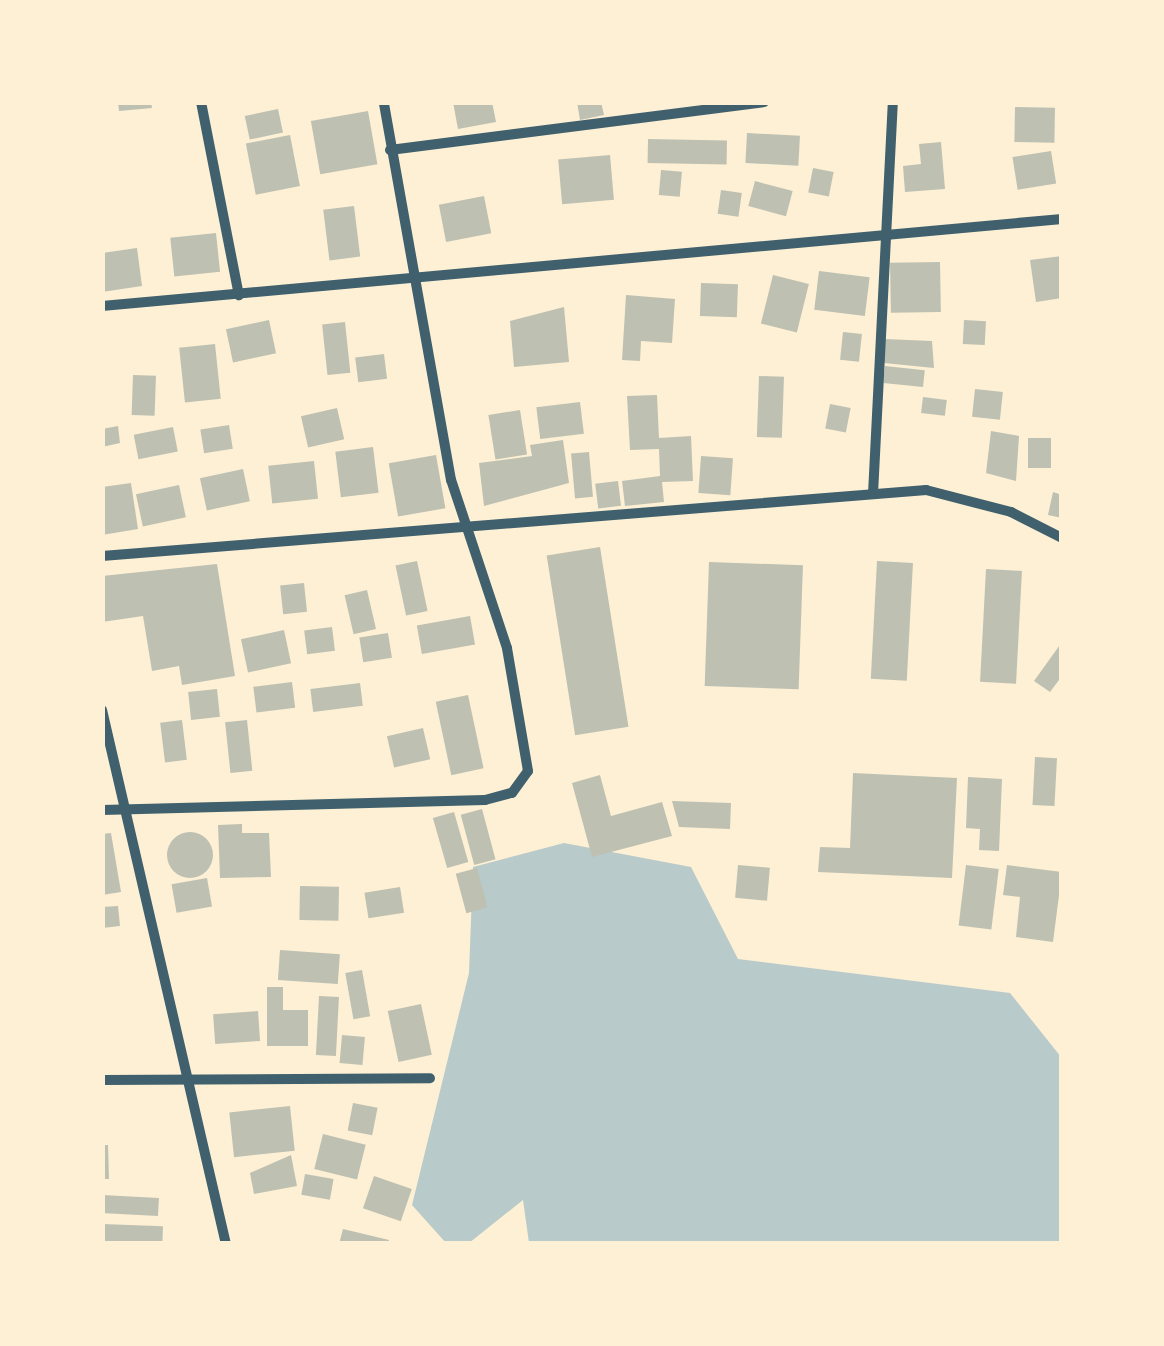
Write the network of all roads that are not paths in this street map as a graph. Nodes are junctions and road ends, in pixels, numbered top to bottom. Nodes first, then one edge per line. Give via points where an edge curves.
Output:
1 (200, 102) edge
2 (384, 102) edge
3 (764, 102) edge
4 (893, 102) edge
5 (390, 150) junction
6 (1062, 219) edge
7 (882, 236) junction
8 (411, 278) junction
9 (239, 294) junction
10 (102, 306) edge
11 (874, 494) junction
12 (464, 532) junction
13 (1062, 538) edge
14 (102, 556) edge
15 (102, 710) edge
16 (129, 809) junction
17 (102, 810) edge
18 (191, 1078) junction
19 (430, 1078) dead end
20 (102, 1080) edge
21 (226, 1244) edge

1 - 9 street
2 - 5 street
3 - 5 street
4 - 7 street
5 - 8 street
6 - 7 street
7 - 8 street
7 - 11 street
8 - 9 street
8 - 12 street
9 - 10 street
11 - 12 street
11 - 13 street via 926,490 1011,512
12 - 14 street
12 - 16 street via 507,648 528,771 512,792 485,800
15 - 16 street
16 - 17 street
16 - 18 street
18 - 19 street
18 - 20 street
18 - 21 street

